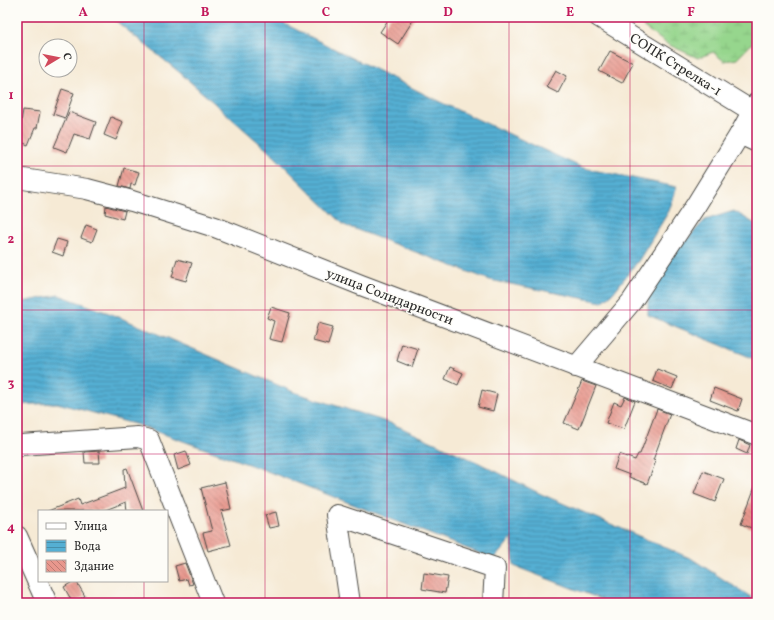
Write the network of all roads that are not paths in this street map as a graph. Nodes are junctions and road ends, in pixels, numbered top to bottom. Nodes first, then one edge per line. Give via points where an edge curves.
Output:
1 (599, 17) edge
2 (754, 107) edge
3 (748, 138) edge
4 (17, 178) edge
5 (576, 367) junction
6 (757, 435) edge
7 (17, 447) edge
8 (17, 536) edge
9 (47, 603) edge
10 (213, 603) edge
11 (350, 603) edge
12 (493, 603) edge

1 - 2 street, СОПК Стрелка-1
2 - 3 street
3 - 5 street via 696,205 632,300
4 - 5 street, улица Солидарности via 132,201 215,227
5 - 6 street, улица Солидарности
7 - 10 street via 138,437 149,440
8 - 9 street
11 - 12 street via 337,515 495,568

